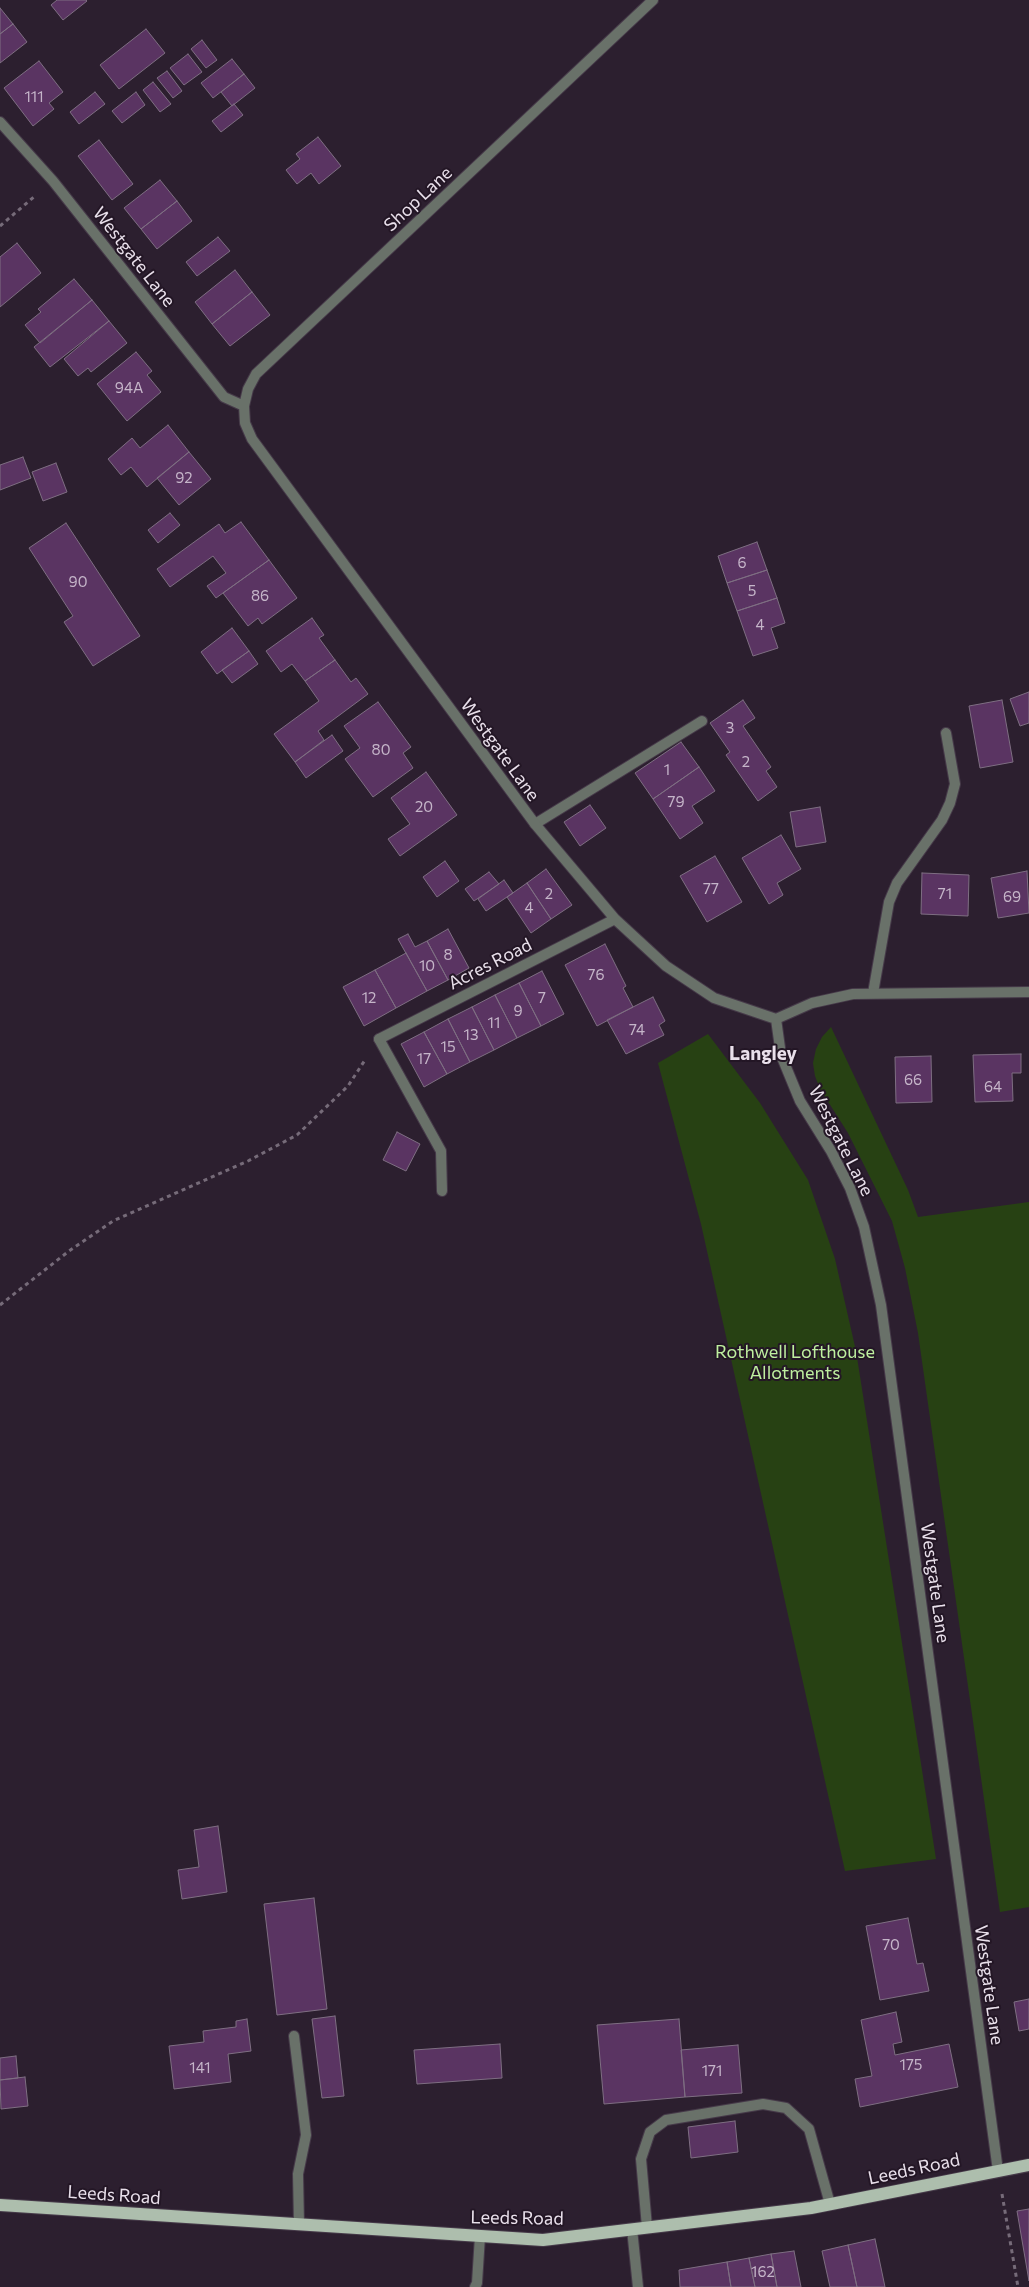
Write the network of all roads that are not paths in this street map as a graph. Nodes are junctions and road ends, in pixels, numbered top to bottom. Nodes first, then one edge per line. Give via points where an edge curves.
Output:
1 (653, 0) edge
2 (0, 122) edge
3 (244, 406) junction
4 (252, 440) joint
5 (702, 721) dead end
6 (946, 733) dead end
7 (535, 824) junction
8 (615, 919) junction
9 (1029, 992) edge
10 (873, 993) junction
11 (776, 1019) junction
12 (442, 1191) dead end
13 (294, 2036) dead end
14 (1029, 2165) edge
15 (998, 2171) junction
16 (830, 2204) junction
17 (0, 2205) edge
18 (299, 2224) junction
19 (647, 2227) junction
20 (632, 2229) junction
21 (480, 2236) junction
22 (475, 2287) edge
23 (638, 2287) edge

1 - 3 street, Shop Lane via 256,374
2 - 3 street, Westgate Lane via 53,181 224,398
3 - 4 street, Shop Lane via 245,423
4 - 7 street, Westgate Lane
5 - 7 street
6 - 10 street via 954,784 950,803 942,820 897,883 889,902
7 - 8 street, Westgate Lane
8 - 11 street, Westgate Lane via 666,966 714,998
8 - 12 street, Acres Road via 379,1038 441,1151
9 - 10 street
10 - 11 street via 812,1003
11 - 15 street, Westgate Lane via 781,1055 800,1101 850,1188 864,1226 881,1305
13 - 18 street via 306,2135 298,2174
14 - 15 main road, Leeds Road
15 - 16 main road, Leeds Road
16 - 19 main road, Leeds Road
16 - 19 street via 809,2130 786,2108 763,2104 666,2120 650,2132 641,2159
17 - 18 main road, Leeds Road
18 - 21 main road, Leeds Road
19 - 20 main road, Leeds Road
20 - 21 main road, Leeds Road via 543,2240
20 - 23 street
21 - 22 street

